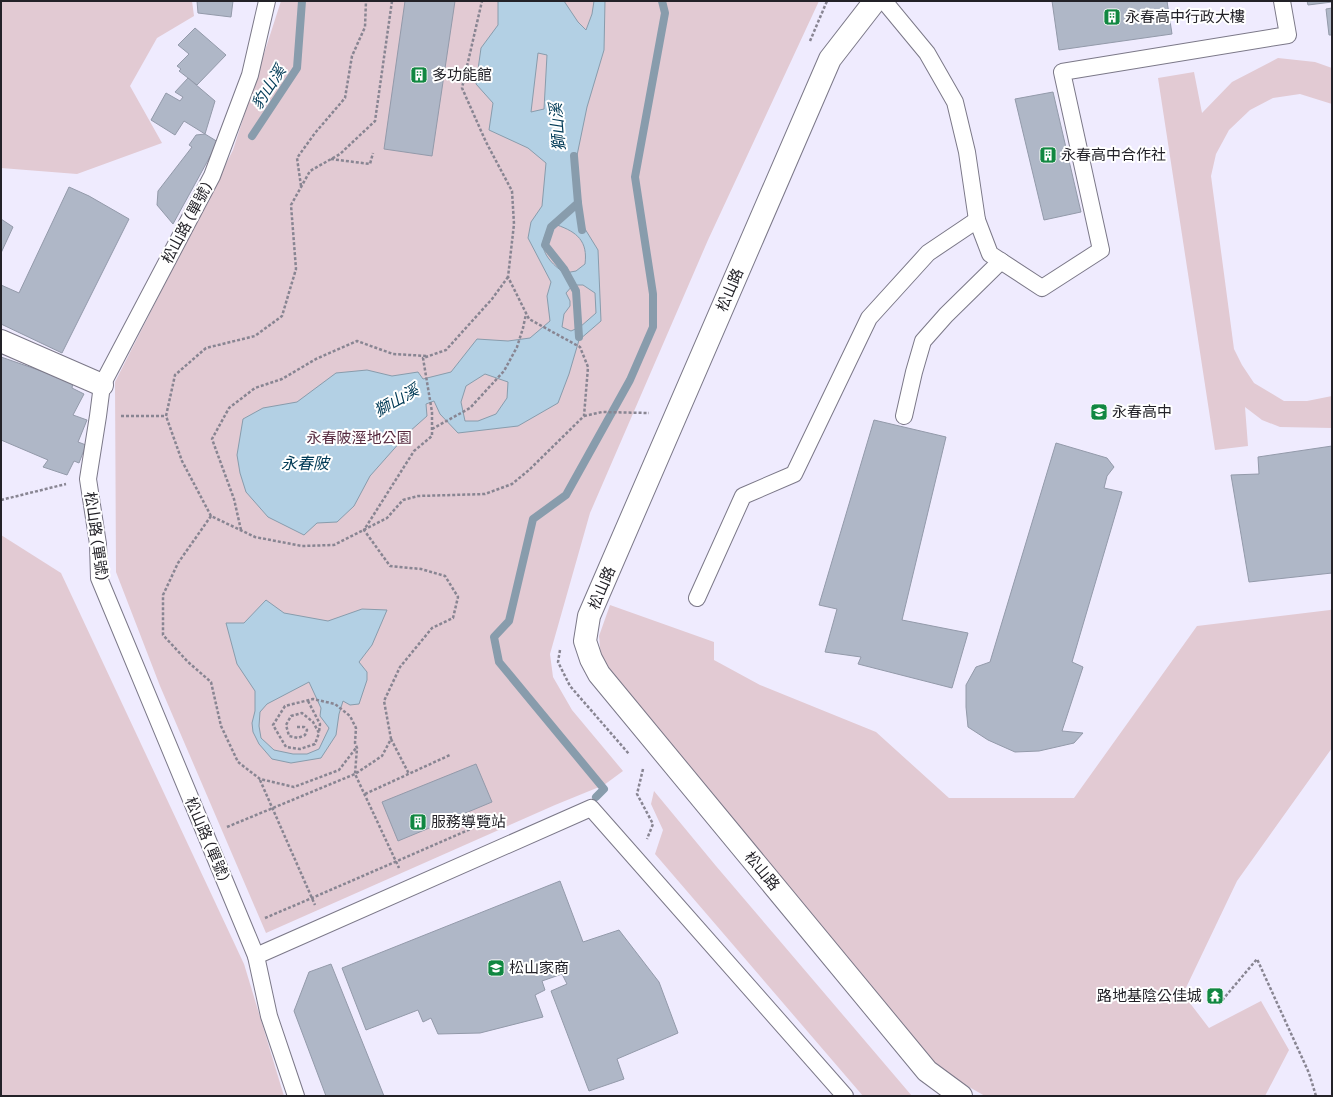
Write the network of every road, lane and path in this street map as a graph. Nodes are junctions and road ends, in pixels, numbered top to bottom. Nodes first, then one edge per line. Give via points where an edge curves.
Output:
1 (267, 1) edge
2 (366, 1) edge
3 (392, 1) edge
4 (482, 1) edge
5 (875, 1) edge
6 (884, 1) edge
7 (1282, 1) edge
8 (373, 153) dead end
9 (331, 159) junction
10 (301, 187) junction
11 (977, 220) junction
12 (1001, 261) junction
13 (508, 277) junction
14 (526, 313) junction
15 (1, 341) edge
16 (429, 356) junction
17 (102, 385) junction
18 (641, 412) dead end
19 (98, 416) junction
20 (166, 416) junction
21 (584, 416) junction
22 (904, 416) dead end
23 (432, 429) junction
24 (88, 479) junction
25 (1, 500) edge
26 (211, 516) junction
27 (242, 530) junction
28 (364, 530) junction
29 (698, 598) dead end
30 (307, 701) junction
31 (297, 727) dead end
32 (319, 733) junction
33 (391, 739) junction
34 (357, 748) junction
35 (450, 755) dead end
36 (643, 769) dead end
37 (355, 774) junction
38 (409, 774) junction
39 (260, 779) junction
40 (365, 794) junction
41 (273, 809) junction
42 (473, 828) dead end
43 (206, 836) junction
44 (638, 861) junction
45 (396, 862) junction
46 (408, 889) junction
47 (312, 898) junction
48 (244, 926) junction
49 (324, 926) junction
50 (256, 956) junction
51 (1219, 1004) dead end
52 (296, 1096) edge
53 (845, 1096) edge
54 (961, 1096) edge
55 (1316, 1096) edge

1 - 17 lane, 松山路 (單號) via 250,75 212,176
2 - 10 path via 365,27 352,56 345,98 297,158
3 - 9 path via 375,121 340,154
4 - 13 path via 462,88 486,142 512,190 514,224
5 - 54 street, 松山路 via 830,59 589,616 585,641 599,674 922,1065
6 - 11 lane via 927,53 955,102 967,152
7 - 12 lane via 1288,35 1062,72 1101,250 1042,288
8 - 9 path via 370,164
9 - 10 path via 310,171
10 - 20 path via 291,206 296,269 282,316 255,336 206,348 175,375
11 - 12 lane via 990,254
11 - 29 lane via 928,253 869,318 794,474 743,496
12 - 22 lane via 946,315 924,341
13 - 14 path
13 - 16 path via 492,299 446,350
14 - 21 path via 529,318 580,347 588,367
14 - 23 path via 517,346 504,370 470,408
15 - 17 street
16 - 23 path via 423,358 432,412
16 - 27 path via 393,354 357,341 316,359 282,379 255,388 229,408 212,439 234,499
17 - 19 lane, 松山路 (單號)
18 - 21 path via 602,412
19 - 20 path
19 - 24 lane, 松山路 (單號)
20 - 26 path via 182,461
21 - 28 path via 512,484 485,494 418,496 403,500 387,518
23 - 28 path via 432,436 414,451
24 - 25 path
24 - 43 lane, 松山路 (單號) via 98,544 99,578
26 - 27 path
26 - 39 path via 178,563 162,595 163,635 211,682 221,726 238,762
27 - 28 path via 255,536 302,546 334,545
28 - 33 path via 390,566 421,569 445,576 458,597 453,618 432,628 400,667 384,701
30 - 32 path via 320,724
30 - 32 path via 285,706 274,725 286,747 300,749 315,744
30 - 34 path via 313,699 335,704 347,713 356,728
31 - 32 path via 304,727 307,730 306,735 298,738 289,736 286,725 291,716 302,713 313,722
33 - 37 path via 382,756
33 - 38 path
34 - 37 path
34 - 39 path via 339,770 294,787
35 - 38 path
36 - 44 path via 637,794 653,824
37 - 40 path
37 - 41 path
38 - 40 path
39 - 41 path
40 - 45 path
41 - 43 path
41 - 47 path
42 - 45 path
43 - 48 lane, 松山路 (單號)
44 - 46 lane via 591,808
44 - 53 lane
45 - 46 path
45 - 47 path
46 - 49 lane
47 - 48 path
47 - 49 path
48 - 50 lane, 松山路 (單號)
49 - 50 lane
50 - 52 lane, 松山路 (單號) via 269,1016
51 - 55 path via 1257,959 1309,1073

